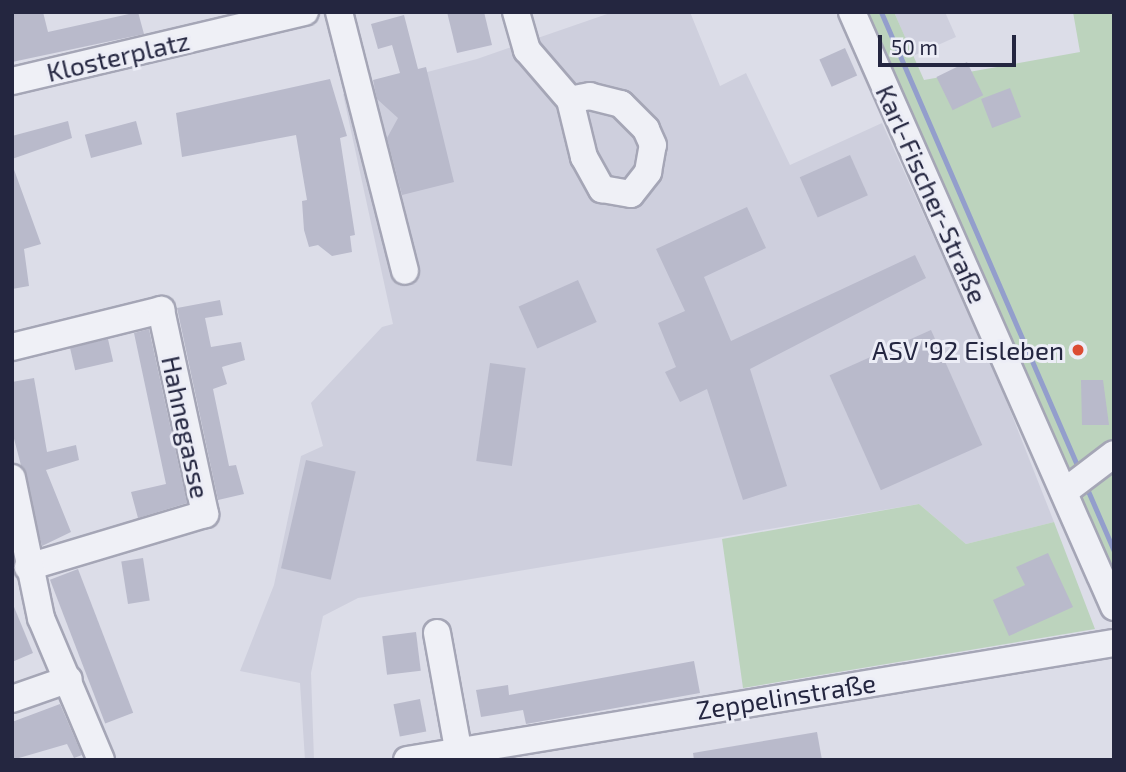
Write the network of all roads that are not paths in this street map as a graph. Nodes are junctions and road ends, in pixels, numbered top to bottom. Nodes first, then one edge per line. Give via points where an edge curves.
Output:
1 (305, 12) edge
2 (339, 12) edge
3 (516, 12) edge
4 (852, 12) edge
5 (12, 81) edge
6 (570, 100) dead end
7 (405, 271) dead end
8 (12, 348) edge
9 (1106, 458) edge
10 (12, 478) edge
11 (1070, 487) junction
12 (28, 567) junction
13 (1114, 607) edge
14 (437, 633) dead end
15 (1114, 643) edge
16 (69, 679) junction
17 (12, 699) edge
18 (459, 755) edge
19 (101, 760) edge
20 (407, 760) edge

1 - 5 street, Klosterplatz
2 - 7 street
3 - 6 street via 527,50
4 - 11 street, Karl-Fischer-Straße
8 - 12 street, Hahnegasse via 161,310 205,514
9 - 11 street
10 - 12 street
11 - 13 street, Karl-Fischer-Straße
12 - 16 street via 41,618
14 - 18 street
15 - 18 street, Zeppelinstraße
16 - 17 street
16 - 19 street
18 - 20 street, Zeppelinstraße

